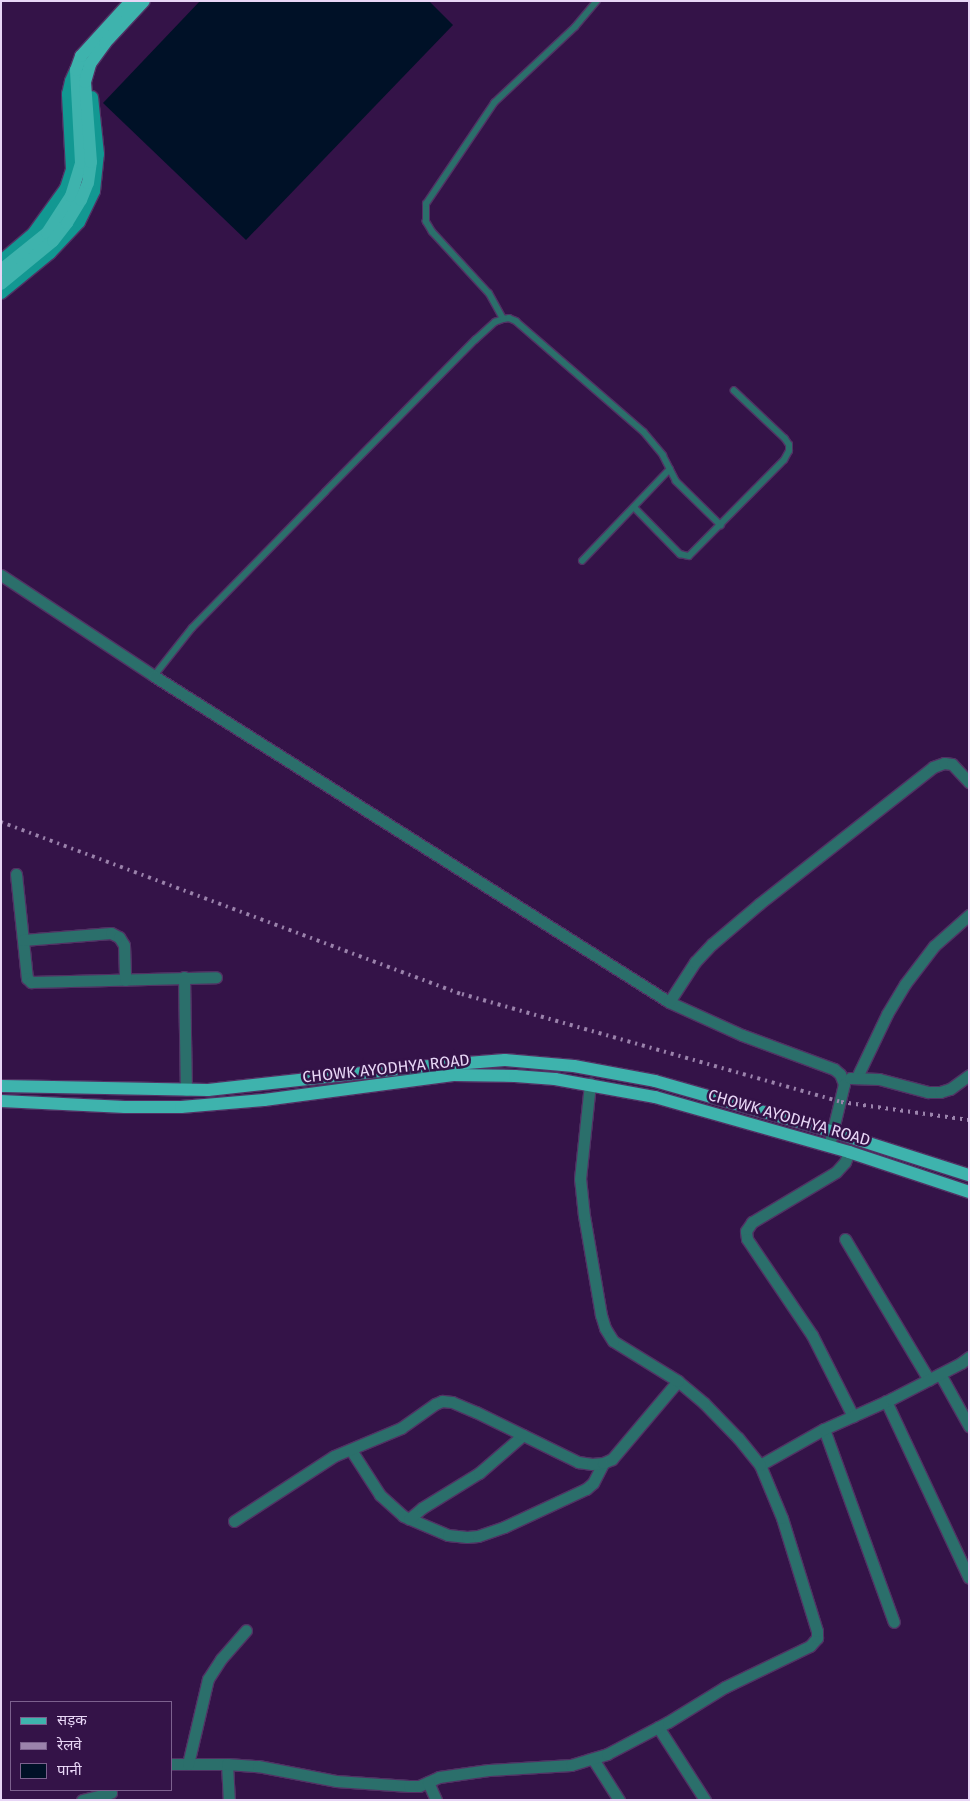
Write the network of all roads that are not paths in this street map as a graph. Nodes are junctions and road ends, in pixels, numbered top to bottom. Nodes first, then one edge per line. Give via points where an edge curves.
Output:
1 (131, 1) edge
2 (144, 1) edge
3 (598, 1) edge
4 (81, 78) junction
5 (1, 261) edge
6 (1, 270) edge
7 (1, 284) edge
8 (1, 293) edge
9 (503, 319) junction
10 (734, 391) dead end
11 (670, 469) junction
12 (634, 507) junction
13 (721, 525) junction
14 (582, 561) dead end
15 (1, 575) edge
16 (154, 676) junction
17 (969, 782) edge
18 (16, 874) dead end
19 (969, 915) edge
20 (23, 940) junction
21 (184, 977) junction
22 (216, 977) dead end
23 (125, 980) junction
24 (669, 1002) junction
25 (969, 1075) edge
26 (857, 1077) junction
27 (844, 1079) junction
28 (590, 1084) junction
29 (1, 1086) edge
30 (124, 1089) junction
31 (186, 1090) junction
32 (1, 1101) edge
33 (124, 1107) junction
34 (834, 1132) junction
35 (829, 1146) junction
36 (848, 1152) junction
37 (969, 1176) edge
38 (969, 1192) edge
39 (845, 1239) dead end
40 (968, 1359) edge
41 (940, 1374) junction
42 (929, 1380) junction
43 (678, 1381) junction
44 (886, 1401) junction
45 (853, 1416) junction
46 (969, 1426) edge
47 (824, 1430) junction
48 (523, 1435) junction
49 (351, 1450) junction
50 (603, 1463) junction
51 (760, 1465) junction
52 (409, 1519) junction
53 (234, 1521) dead end
54 (969, 1578) edge
55 (894, 1622) dead end
56 (246, 1630) dead end
57 (658, 1727) junction
58 (593, 1759) junction
59 (172, 1764) edge
60 (188, 1764) junction
61 (227, 1764) junction
62 (428, 1782) junction
63 (111, 1793) dead end
64 (82, 1800) edge
65 (229, 1800) edge
66 (436, 1800) edge
67 (619, 1800) edge
68 (705, 1800) edge

1 - 4 main road via 81,56
2 - 4 main road via 105,43
3 - 9 lane via 494,103 426,204 426,222 432,232 489,294
4 - 5 street via 68,94 72,168 66,188 33,234
4 - 6 main road via 81,163 72,196 47,233
4 - 7 main road via 91,162 88,183 54,241
4 - 8 street via 98,154 94,191 79,222 50,253
9 - 11 lane via 516,321 644,432 658,447
9 - 16 lane via 475,340 192,628
10 - 13 lane via 785,439 789,451
11 - 12 lane
11 - 13 lane via 676,481
12 - 13 lane via 684,556 693,552
12 - 14 lane
15 - 16 street
16 - 24 street
17 - 24 street via 952,764 933,767 712,944 695,962
18 - 20 street
19 - 26 street via 934,946 905,984
20 - 23 street via 27,978 36,984
20 - 23 street via 111,933 124,945
21 - 22 street
21 - 23 street
21 - 31 street
24 - 27 street via 742,1035 834,1069
25 - 26 street via 940,1092
26 - 27 street
27 - 34 street
28 - 33 main road, CHOWK AYODHYA ROAD via 515,1076 452,1075 264,1100 181,1107
28 - 35 main road, CHOWK AYODHYA ROAD via 655,1096
28 - 43 street via 580,1179 600,1315 613,1341
29 - 30 main road, CHOWK AYODHYA ROAD
30 - 31 main road, CHOWK AYODHYA ROAD
30 - 33 main road
31 - 34 main road, CHOWK AYODHYA ROAD via 505,1060 574,1066 655,1081
32 - 33 main road, CHOWK AYODHYA ROAD
34 - 35 street
34 - 37 main road, CHOWK AYODHYA ROAD
35 - 36 main road, CHOWK AYODHYA ROAD
36 - 38 main road, CHOWK AYODHYA ROAD
36 - 45 street via 845,1162 836,1172 752,1222 746,1231 748,1239 812,1335
39 - 42 street
40 - 41 street
41 - 42 street
41 - 46 street
42 - 44 street
43 - 50 street via 612,1459
43 - 51 street via 732,1431
44 - 45 street
44 - 54 street
45 - 47 street
47 - 51 street
47 - 55 street
48 - 49 street via 452,1402 442,1402 401,1428
48 - 50 street via 578,1462
48 - 52 street via 479,1473
49 - 52 street via 380,1495
49 - 53 street via 334,1456
50 - 52 street via 593,1483 586,1489 478,1536 448,1535
51 - 57 street via 782,1518 817,1638 810,1646 725,1687
56 - 60 street via 208,1679
57 - 58 street
57 - 68 street
58 - 62 street via 570,1765 439,1776
58 - 67 street
59 - 60 street
60 - 61 street
61 - 62 street via 258,1766 336,1781 409,1786
61 - 65 street
62 - 66 street
63 - 64 street

